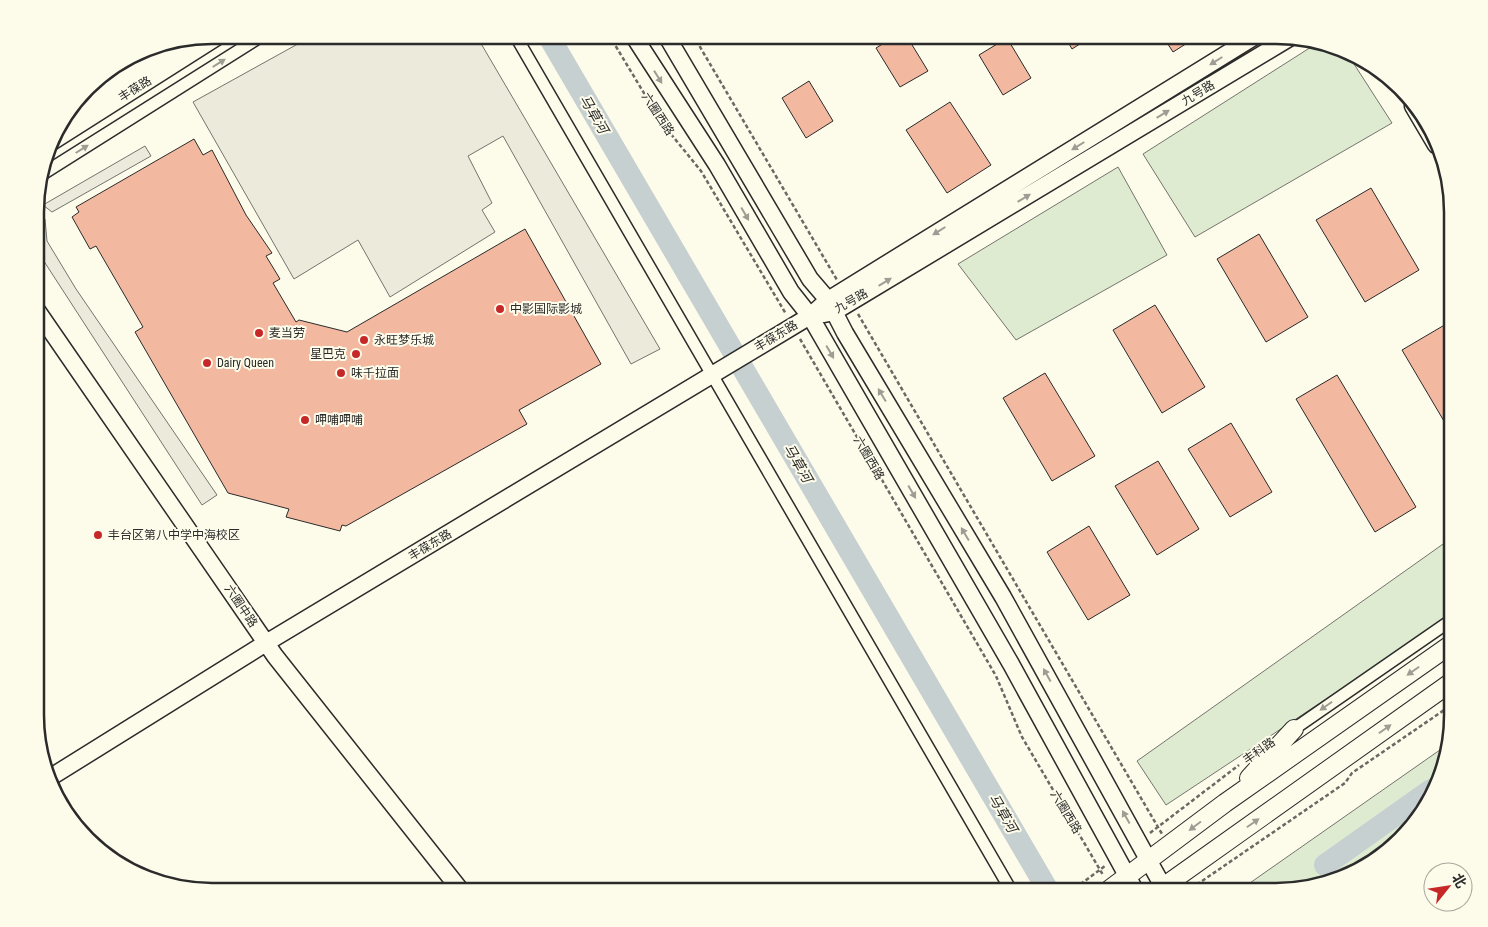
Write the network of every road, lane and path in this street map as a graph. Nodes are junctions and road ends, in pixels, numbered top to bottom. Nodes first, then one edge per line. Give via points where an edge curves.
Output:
1 (205, 44) edge
2 (249, 44) edge
3 (520, 44) edge
4 (614, 44) edge
5 (639, 44) edge
6 (671, 44) edge
7 (698, 44) edge
8 (1244, 44) edge
9 (1278, 44) edge
10 (170, 49) edge
11 (83, 104) edge
12 (63, 135) edge
13 (49, 170) edge
14 (847, 296) junction
15 (831, 306) junction
16 (810, 316) junction
17 (44, 320) edge
18 (792, 326) junction
19 (715, 372) junction
20 (1444, 625) edge
21 (266, 643) junction
22 (1444, 649) edge
23 (1444, 687) edge
24 (1444, 710) edge
25 (1294, 729) joint
26 (1244, 762) dead end
27 (55, 775) edge
28 (1225, 803) junction
29 (1158, 826) junction
30 (1140, 841) junction
31 (1169, 845) junction
32 (1119, 856) junction
33 (1149, 860) junction
34 (1100, 870) junction
35 (1184, 871) junction
36 (1128, 875) junction
37 (455, 883) edge
38 (1007, 883) edge
39 (1082, 883) edge
40 (1106, 883) edge
41 (1118, 883) edge
42 (1132, 883) edge
43 (1159, 883) edge
44 (1170, 883) edge
45 (1191, 883) edge
46 (1199, 883) edge

1 - 12 street, 丰葆路
13 -> 2 street
3 - 19 street
4 - 18 path, 六圈西路 via 662,123 701,171
5 -> 16 street, 六圈西路 via 717,166 791,292
6 - 15 street via 810,279
7 - 14 path
8 -> 14 street, 九号路
14 -> 9 street, 九号路
10 - 11 street, 丰葆路
14 - 15 street, 九号路
14 - 29 path
15 - 16 street, 九号路
30 -> 15 street via 1003,597
16 - 18 street, 丰葆东路
16 -> 32 street, 六圈西路
17 - 21 street, 六圈中路
18 - 19 street, 丰葆东路
18 - 34 path, 六圈西路 via 996,676 1022,738
19 - 21 street, 丰葆东路
19 - 38 street
20 -> 25 street
21 - 27 street, 丰葆东路
21 - 37 street, 六圈中路
22 -> 28 main road, 丰科路
35 -> 23 main road
24 - 46 path
25 - 28 main road
26 - 29 path, 丰科路
28 -> 31 main road, 丰科路
29 - 30 path, 丰科路
29 - 31 path
30 - 33 street
31 - 33 main road, 丰科路
32 - 34 path
32 - 36 street, 六圈西路
33 - 36 main road, 丰科路
33 - 43 street
34 - 39 path
34 - 40 path, 六圈西路
35 - 44 main road
35 - 45 path
36 - 41 main road, 丰科路
36 - 42 street, 六圈西路

